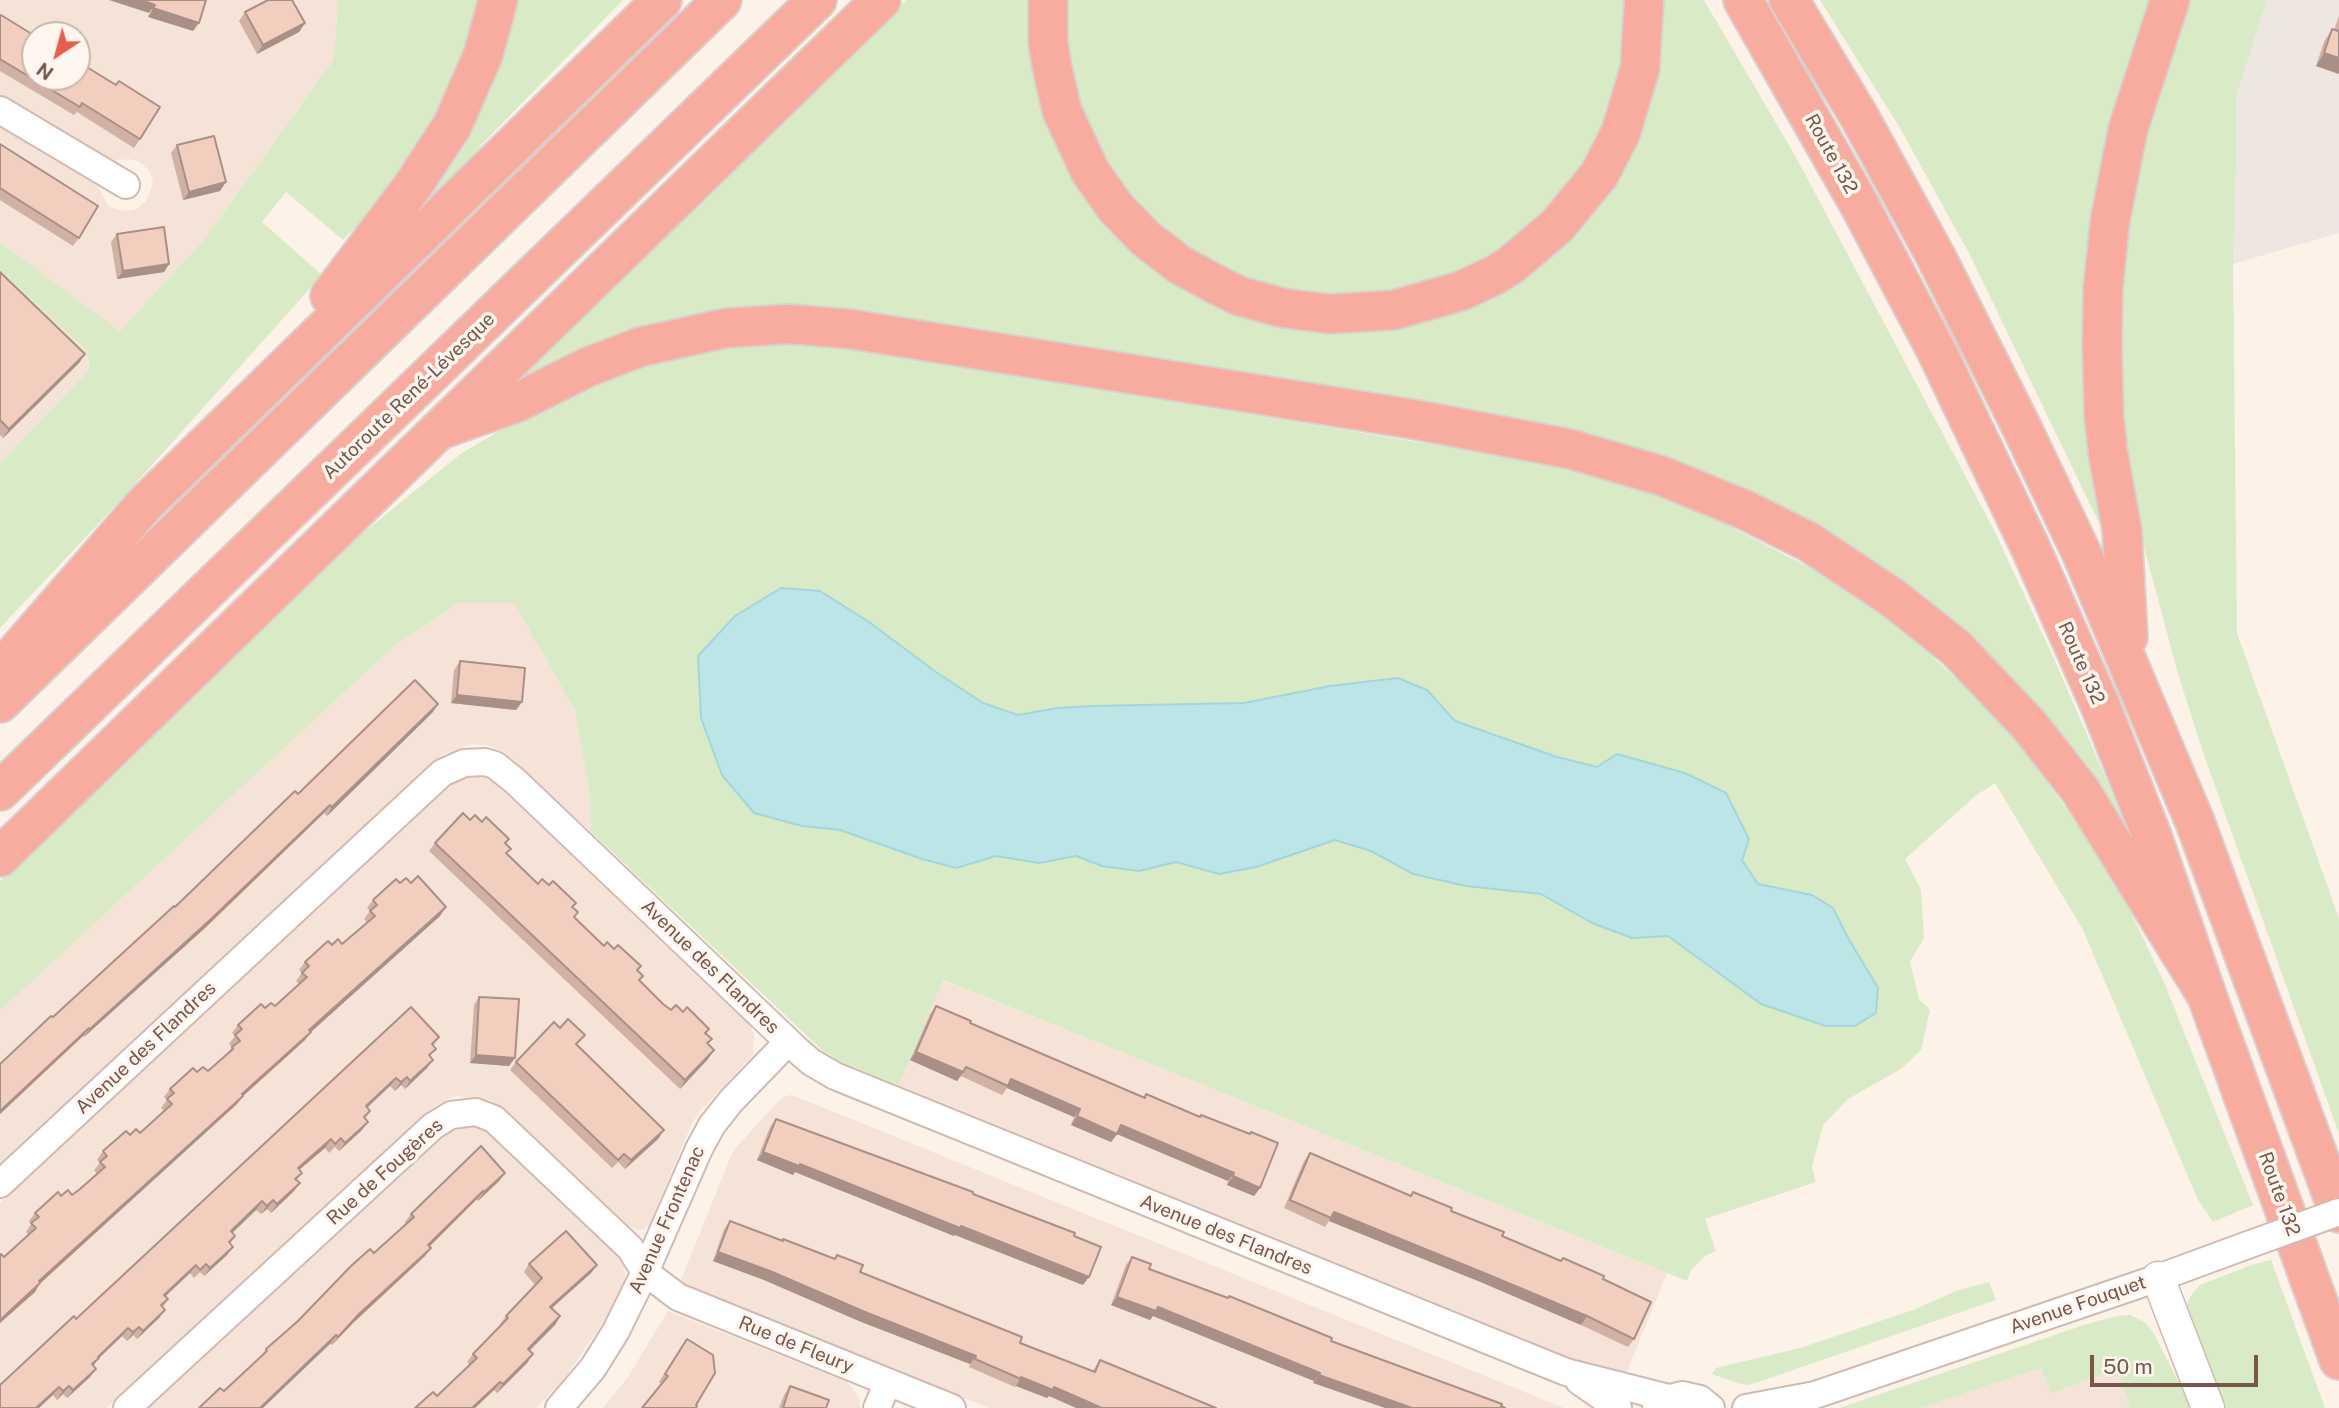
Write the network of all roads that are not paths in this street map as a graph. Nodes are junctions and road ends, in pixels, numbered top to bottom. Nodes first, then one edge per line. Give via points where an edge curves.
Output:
1 (498, 0) edge
2 (662, 0) edge
3 (722, 0) edge
4 (817, 0) edge
5 (881, 0) edge
6 (1048, 0) edge
7 (1644, 0) edge
8 (1744, 0) edge
9 (1789, 0) edge
10 (2170, 0) edge
11 (0, 110) edge
12 (126, 185) dead end
13 (258, 391) junction
14 (439, 430) junction
15 (2130, 663) junction
16 (0, 671) edge
17 (0, 703) edge
18 (0, 791) edge
19 (0, 857) edge
20 (2207, 996) junction
21 (788, 1042) junction
22 (0, 1184) edge
23 (2339, 1212) edge
24 (645, 1272) junction
25 (2158, 1278) junction
26 (2339, 1360) edge
27 (1566, 1372) junction
28 (888, 1382) junction
29 (1804, 1402) edge
30 (1662, 1403) edge
31 (127, 1408) edge
32 (559, 1408) edge
33 (877, 1408) edge
34 (953, 1408) edge
35 (1618, 1408) edge
36 (1712, 1408) edge
37 (1746, 1408) edge
38 (2208, 1408) edge

1 - 13 highway via 474,78 438,149
2 - 13 highway
3 - 17 highway
4 - 18 highway, Autoroute René-Lévesque
5 - 14 highway
6 - 7 highway via 1050,54 1062,111 1090,171 1131,224 1180,265 1239,296 1307,313 1353,314 1412,307 1461,291 1511,265 1557,226 1600,175 1621,132 1640,68
8 - 20 highway, Route 132 via 1875,234 2018,520 2141,804
9 - 15 highway via 1880,153 1970,322
10 - 15 highway via 2128,129 2110,221 2103,289 2104,416 2122,530
11 - 12 street
13 - 16 highway via 145,504
14 - 19 highway
14 - 20 highway via 518,402 640,347 726,328 788,324 850,329 1418,420 1570,449 1652,472 1809,542 1893,598 1956,648 2065,769
15 - 23 highway via 2214,870
20 - 26 highway, Route 132
21 - 22 street, Avenue des Flandres via 505,772 485,762 464,762 442,773
21 - 24 street, Avenue Frontenac via 712,1125
21 - 27 street, Avenue des Flandres via 811,1062 850,1083
23 - 25 street, Avenue Fouquet, bridge
24 - 28 street, Rue de Fleury via 678,1297
24 - 31 street, Rue de Fougères via 630,1248 494,1119 476,1112 451,1115 433,1126
24 - 32 street, Avenue Frontenac via 605,1350
25 - 29 street, Avenue Fouquet
25 - 38 street
27 - 30 street, Avenue des Flandres
27 - 35 street, Avenue des Flandres
28 - 33 street
28 - 34 street, Rue de Fleury
29 - 37 street, Avenue Fouquet
30 - 36 street, Avenue des Flandres via 1682,1395 1694,1396

